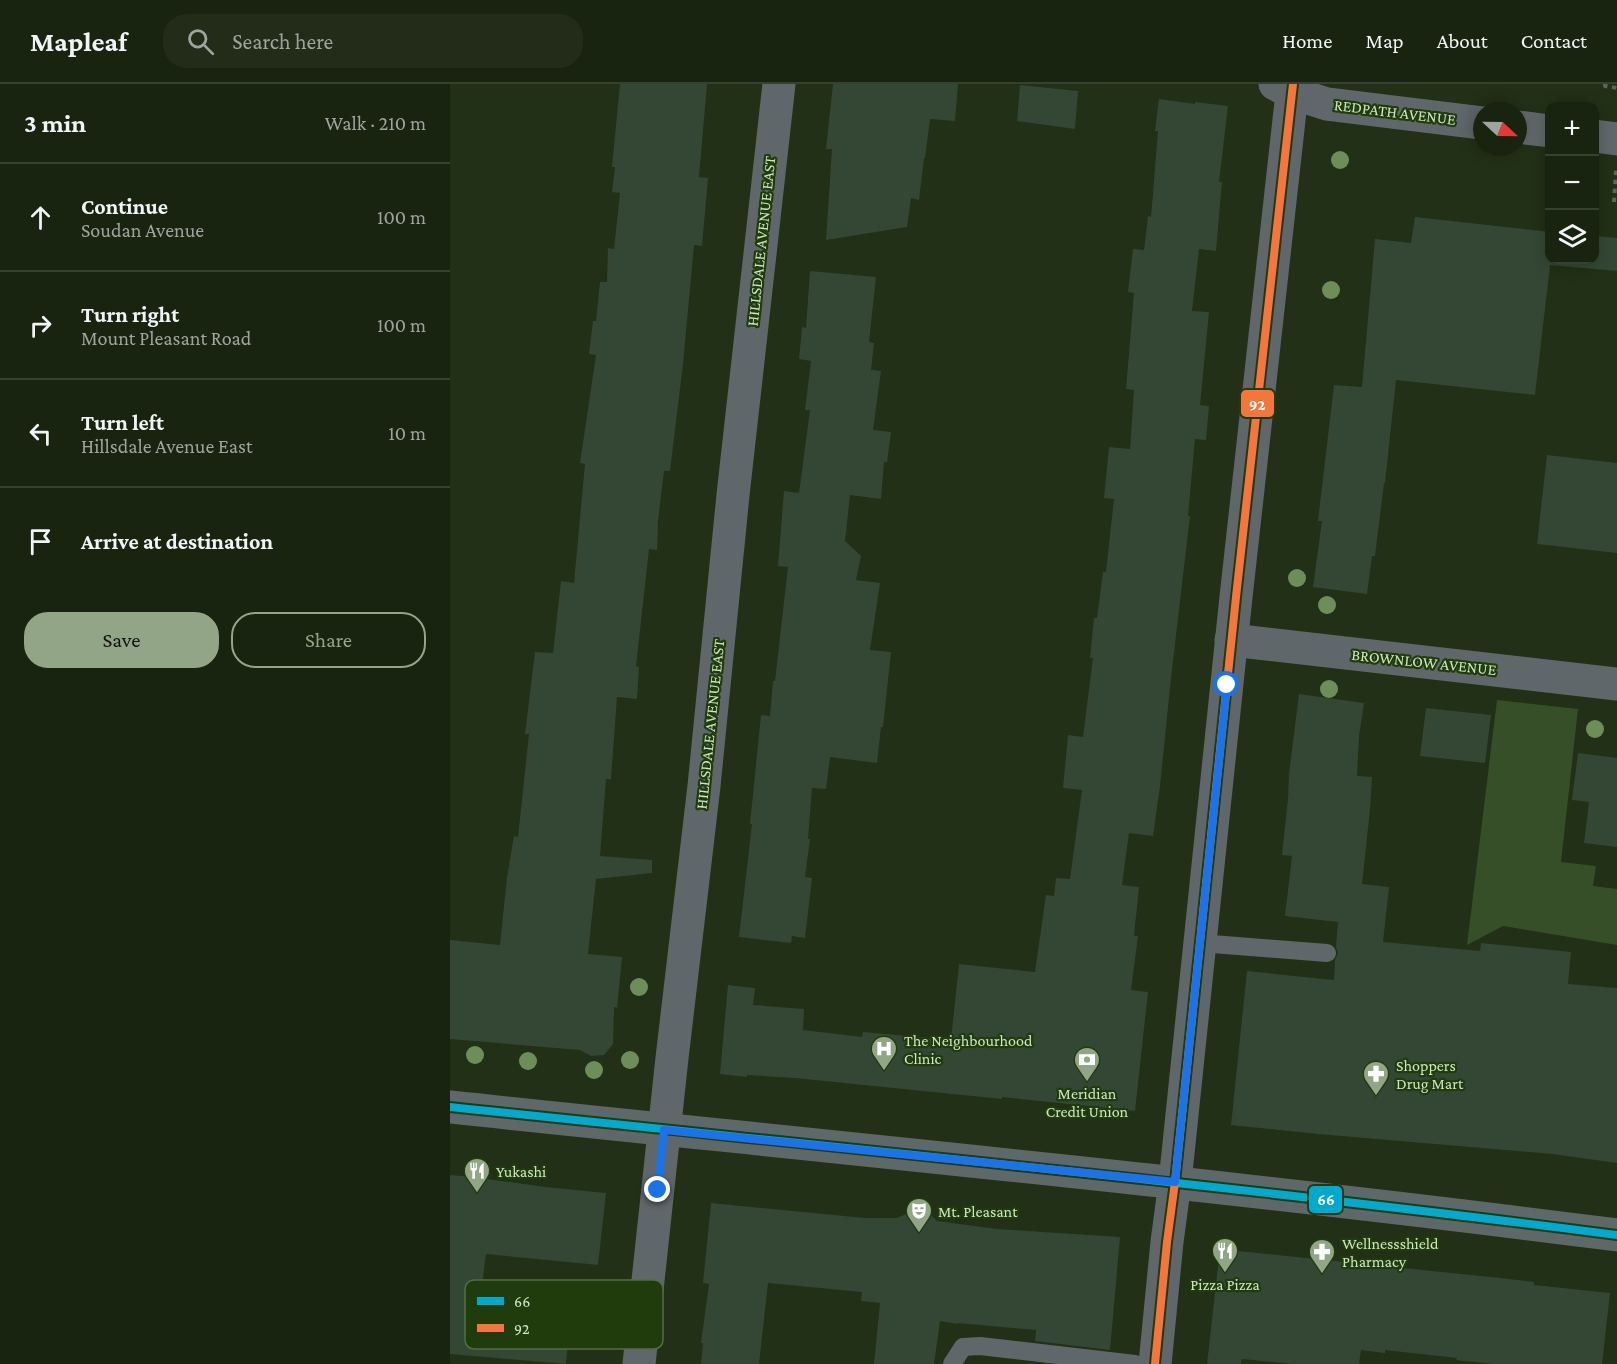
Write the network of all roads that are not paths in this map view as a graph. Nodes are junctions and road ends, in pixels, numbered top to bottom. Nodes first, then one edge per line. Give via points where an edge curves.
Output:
1 (779, 84) edge
2 (1287, 87) edge
3 (1473, 122) edge
4 (1527, 128) edge
5 (1545, 130) edge
6 (1231, 640) junction
7 (1617, 684) edge
8 (1200, 943) junction
9 (1328, 953) dead end
10 (450, 1107) edge
11 (664, 1130) junction
12 (1175, 1182) junction
13 (1617, 1235) edge
14 (648, 1280) edge
15 (641, 1349) edge
16 (639, 1364) edge
17 (952, 1364) edge
18 (1135, 1364) edge
19 (1155, 1364) edge

1 - 11 street, HILLSDALE AVENUE EAST
2 - 3 street, REDPATH AVENUE via 1327,104
2 - 6 street
4 - 5 street
6 - 7 street, BROWNLOW AVENUE
6 - 8 street
8 - 9 lane
8 - 12 street
10 - 11 main road
11 - 12 main road
11 - 14 street, HILLSDALE AVENUE EAST
12 - 13 main road
12 - 19 street
15 - 16 street, HILLSDALE AVENUE EAST
17 - 18 lane via 963,1347 980,1346

